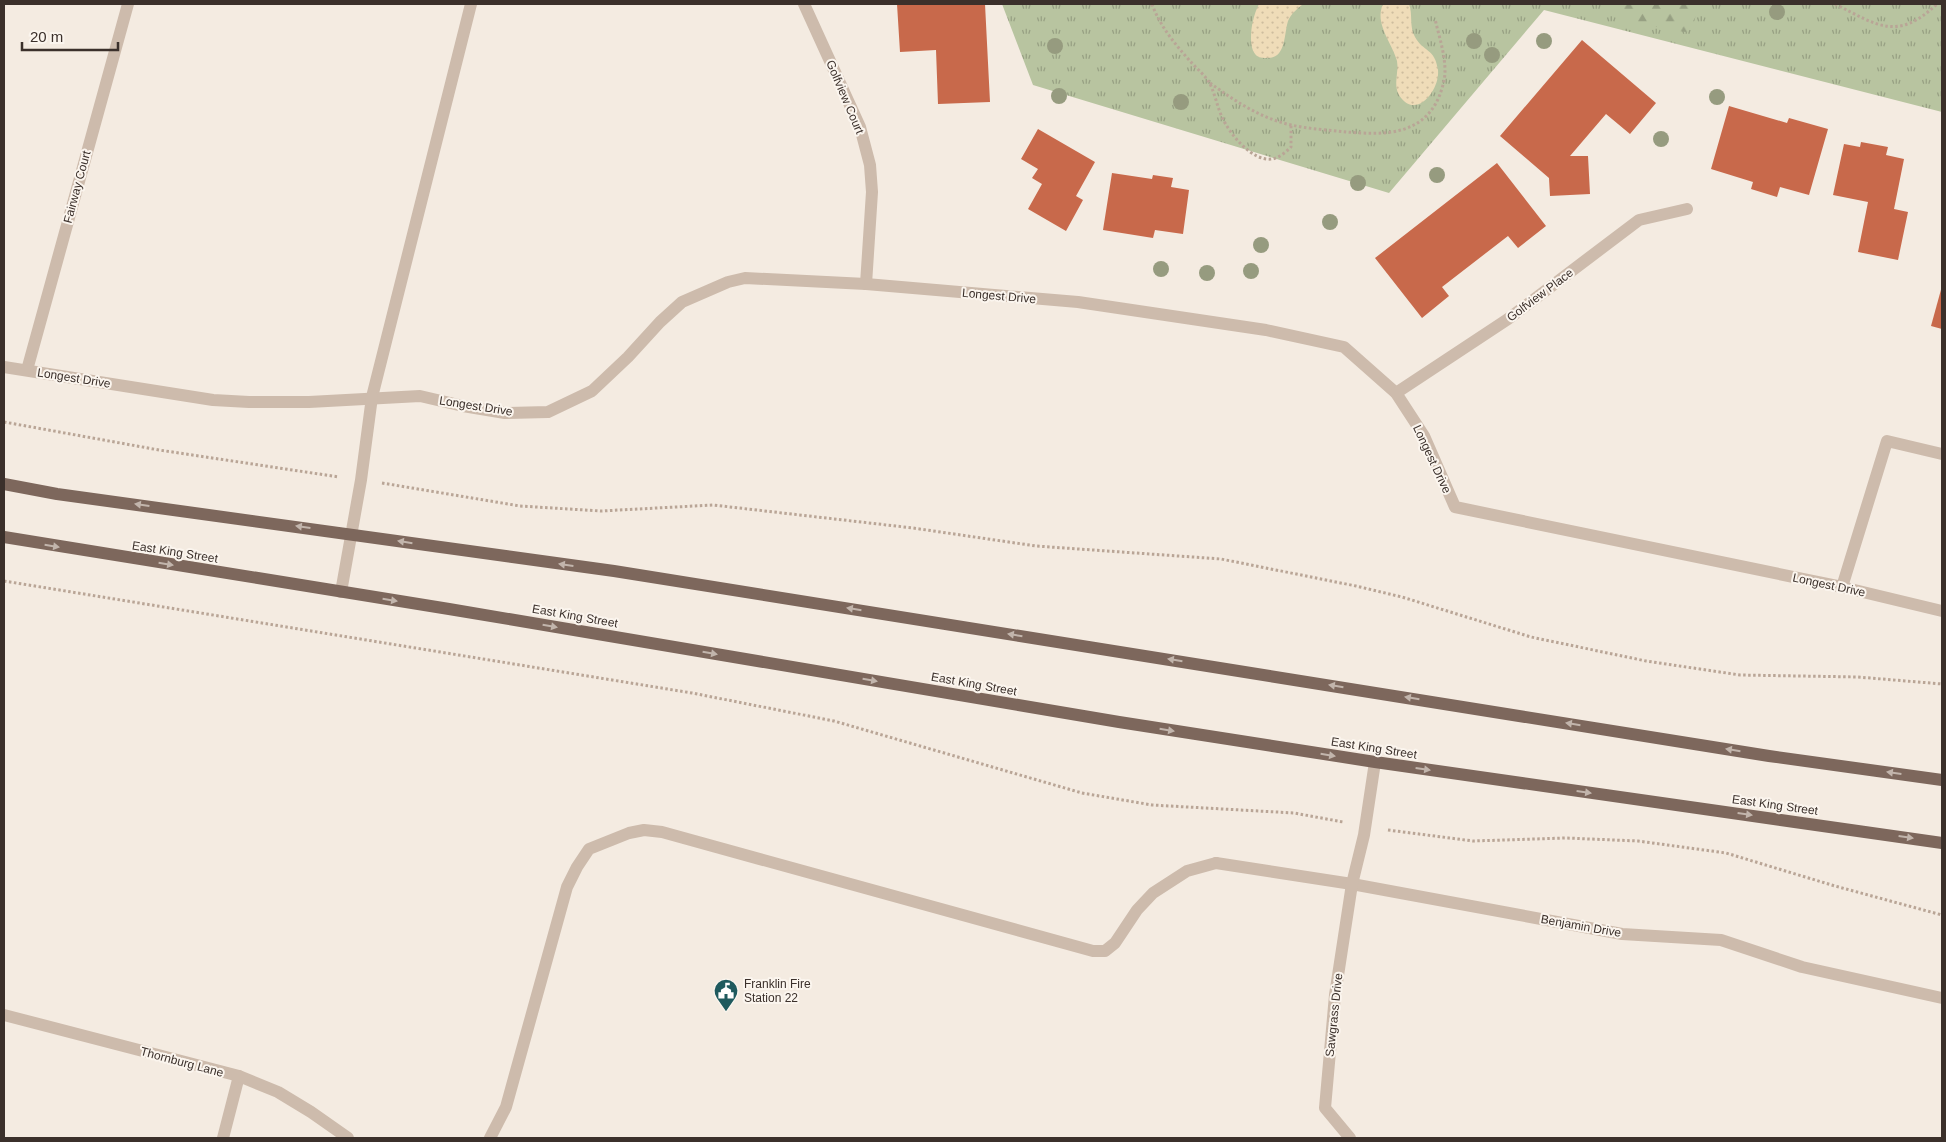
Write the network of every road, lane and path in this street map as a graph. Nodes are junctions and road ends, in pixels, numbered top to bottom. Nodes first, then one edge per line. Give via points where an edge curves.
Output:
1 (128, 4) edge
2 (471, 4) edge
3 (804, 4) edge
4 (1152, 4) edge
5 (1835, 4) edge
6 (1937, 4) edge
7 (1435, 19) dead end
8 (1210, 83) junction
9 (1292, 125) junction
10 (1687, 209) dead end
11 (866, 284) junction
12 (4, 367) edge
13 (27, 370) junction
14 (1396, 393) junction
15 (372, 397) junction
16 (4, 422) edge
17 (1942, 454) edge
18 (361, 480) junction
19 (4, 484) edge
20 (352, 534) junction
21 (4, 537) edge
22 (4, 580) edge
23 (1842, 587) junction
24 (342, 592) junction
25 (1942, 611) edge
26 (1942, 684) edge
27 (1375, 762) junction
28 (1942, 780) edge
29 (1366, 825) junction
30 (1942, 843) edge
31 (1352, 884) junction
32 (1942, 915) edge
33 (1942, 998) edge
34 (4, 1015) edge
35 (239, 1076) junction
36 (223, 1138) edge
37 (348, 1138) edge
38 (490, 1138) edge
39 (1350, 1138) edge

1 - 13 street, Fairway Court
2 - 15 street
3 - 11 street, Golfview Court via 860,127 870,165 872,192
4 - 8 path via 1158,21
5 - 6 path via 1864,20 1892,28 1905,26 1924,16
7 - 9 path via 1445,72 1442,89 1430,114 1400,131 1382,133
8 - 9 path via 1251,110
8 - 9 path via 1222,118 1249,152 1260,158 1272,159 1291,147
10 - 14 street, Golfview Place via 1639,220 1508,319
11 - 14 street, Longest Drive via 1078,302 1266,330 1344,347
11 - 15 street, Longest Drive via 744,278 728,282 682,302 592,391 548,412 505,413 420,396
12 - 13 street, Longest Drive
13 - 15 street, Longest Drive via 213,400 309,402
14 - 23 street, Longest Drive via 1424,436 1455,507
15 - 18 street
16 - 18 path via 159,450
17 - 23 street via 1887,441
18 - 20 street
18 - 26 path via 520,506 602,510 713,505 1036,546 1221,558 1365,588 1531,637 1646,661 1740,675
20 -> 19 main road
20 - 24 street
28 -> 20 main road via 1769,756 614,571
21 -> 24 main road, East King Street
22 - 29 path via 692,693 825,719 1082,793 1152,805 1294,813
23 - 25 street, Longest Drive
24 -> 27 main road, East King Street
27 - 29 street
27 -> 30 main road, East King Street
29 - 31 street
29 - 32 path via 1473,841 1566,838 1638,841 1726,853
31 - 33 street, Benjamin Drive via 1622,934 1721,940 1802,967
31 - 38 street, Benjamin Drive via 1216,863 1186,871 1153,893 1115,943 1105,950 1093,951 662,832 644,830 629,833 588,849 576,867 567,887 506,1107
31 - 39 street, Sawgrass Drive via 1334,995 1325,1108
34 - 35 street, Thornburg Lane
35 - 36 street
35 - 37 street, Thornburg Lane via 278,1092

